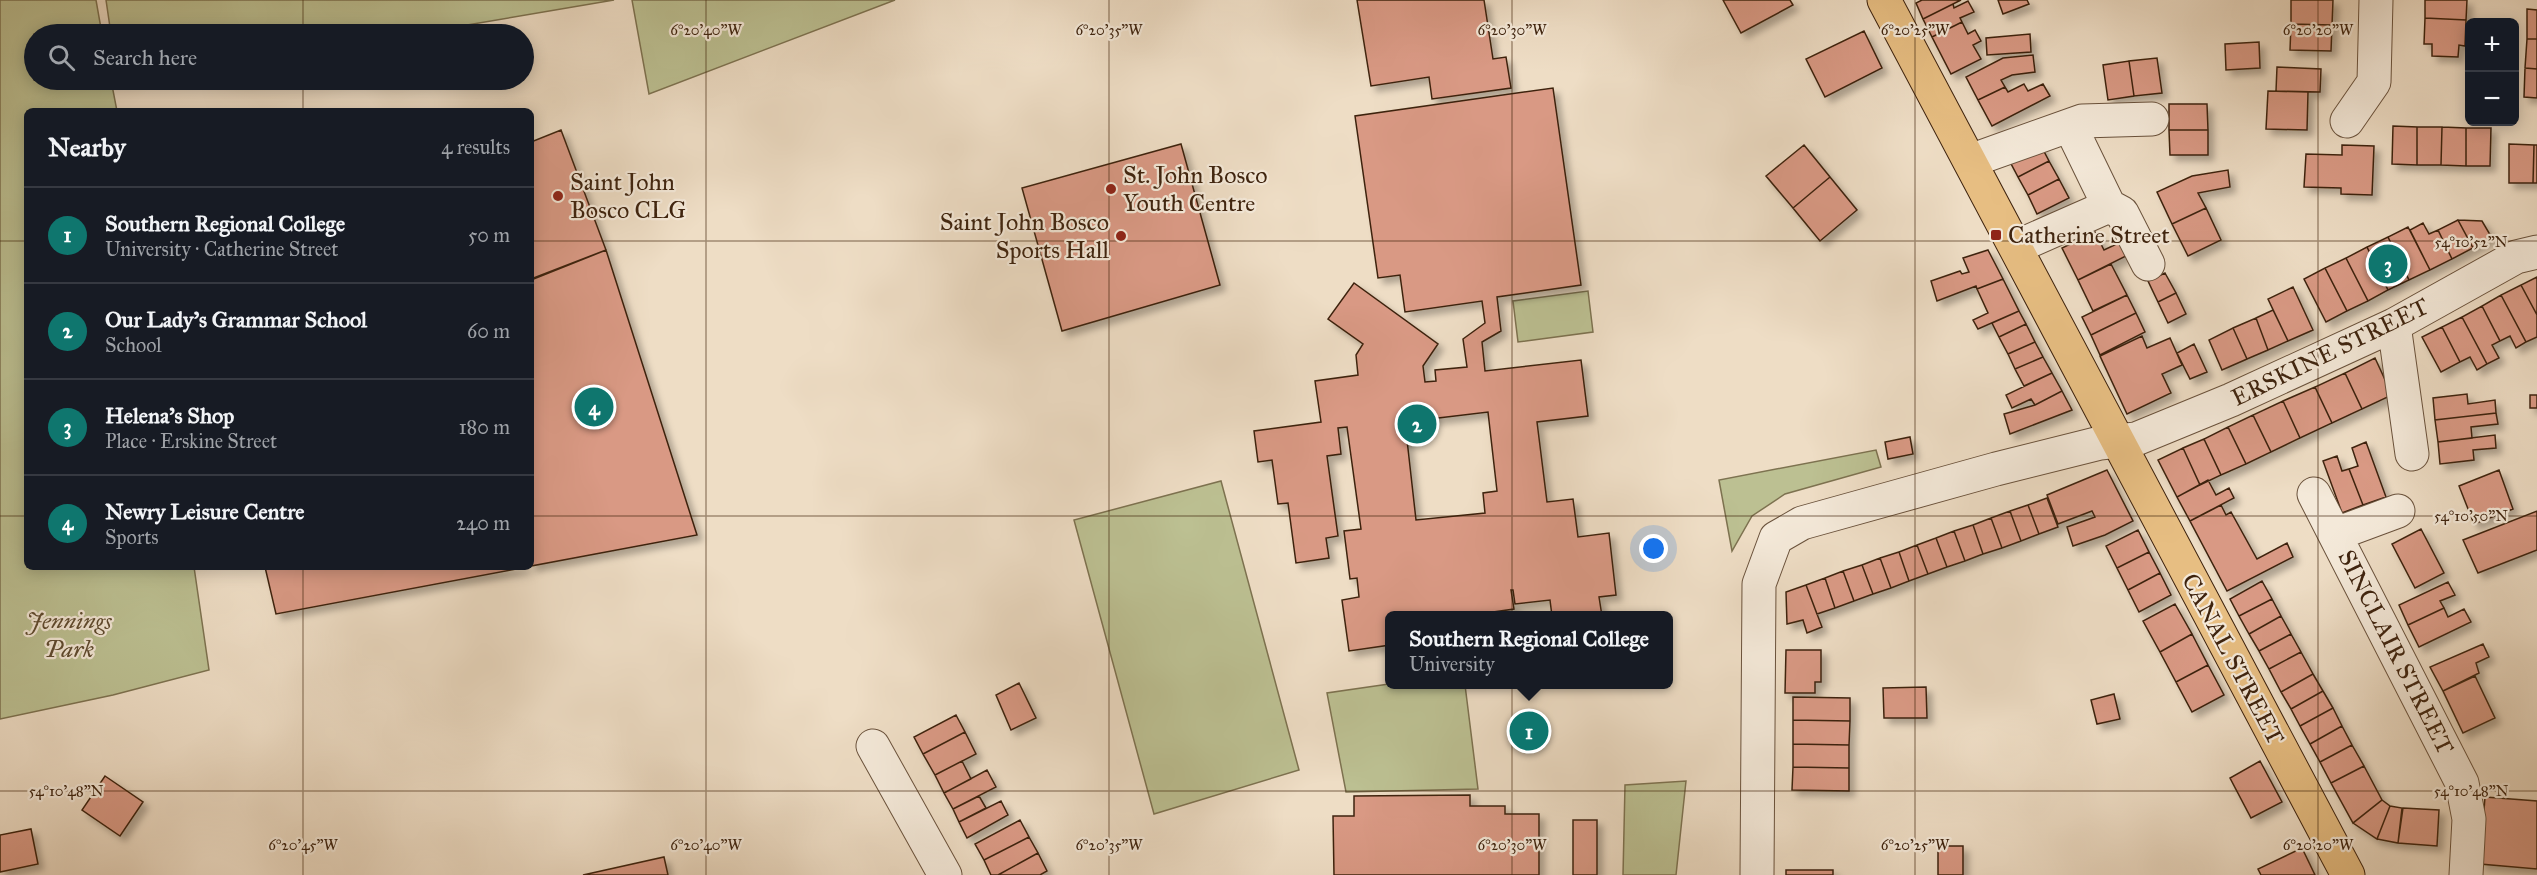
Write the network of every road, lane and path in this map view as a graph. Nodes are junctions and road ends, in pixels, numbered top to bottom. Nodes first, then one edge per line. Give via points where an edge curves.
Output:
1 (1884, 0) edge
2 (2376, 0) edge
3 (2152, 119) dead end
4 (2348, 121) dead end
5 (2075, 136) dead end
6 (1970, 161) junction
7 (2109, 206) junction
8 (2016, 247) junction
9 (2537, 252) edge
10 (2148, 264) dead end
11 (2394, 325) junction
12 (2119, 442) junction
13 (2412, 454) dead end
14 (2314, 494) dead end
15 (2398, 511) dead end
16 (2336, 534) junction
17 (873, 746) dead end
18 (945, 875) edge
19 (1757, 875) edge
20 (2348, 875) edge
21 (2466, 875) edge

1 - 6 main road, CANAL STREET
2 - 4 street via 2374,82
3 - 6 street via 2082,121
5 - 7 street
6 - 8 main road, CANAL STREET
7 - 8 street
7 - 10 street via 2122,213
8 - 12 main road, CANAL STREET
9 - 11 street, ERSKINE STREET via 2516,257
11 - 12 street, ERSKINE STREET via 2231,400 2136,439
11 - 13 street
12 - 19 street via 2100,443 1950,482 1802,524 1776,538 1759,584
12 - 20 main road, CANAL STREET
14 - 16 street, SINCLAIR STREET
15 - 16 street, SINCLAIR STREET
16 - 21 street, SINCLAIR STREET via 2462,783 2469,819
17 - 18 street

